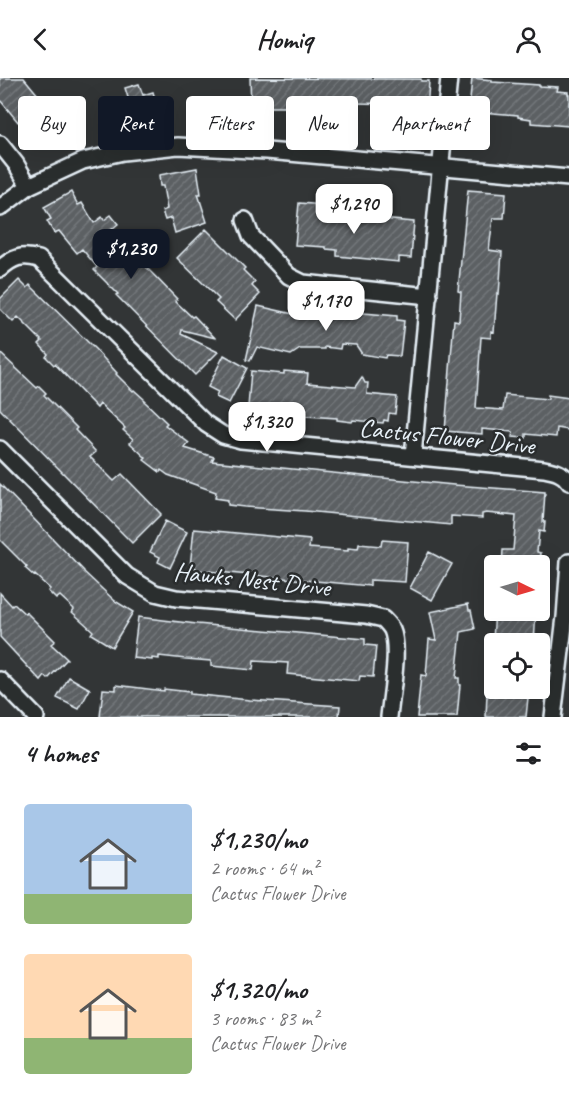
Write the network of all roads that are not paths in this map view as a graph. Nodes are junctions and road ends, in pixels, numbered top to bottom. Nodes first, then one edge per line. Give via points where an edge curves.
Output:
1 (449, 78) edge
2 (0, 144) edge
3 (441, 168) junction
4 (569, 178) edge
5 (28, 186) junction
6 (0, 208) edge
7 (245, 220) dead end
8 (0, 269) edge
9 (429, 296) junction
10 (0, 449) edge
11 (413, 456) junction
12 (568, 480) edge
13 (569, 562) edge
14 (567, 617) edge
15 (0, 680) edge
16 (36, 717) edge
17 (389, 717) edge
18 (553, 717) edge

1 - 3 street
2 - 5 street
3 - 4 street
3 - 5 street via 178,146 83,161
3 - 9 street
5 - 6 street
7 - 9 street via 257,244 289,276 303,283
8 - 11 street, Cactus Flower Drive via 18,257 39,259 206,424 223,435
9 - 11 street
10 - 17 street, Hawks Nest Drive via 127,576 155,593 383,619 392,630 395,644
11 - 12 street, Cactus Flower Drive via 544,469 558,472
13 - 14 street
14 - 18 street
15 - 16 street

